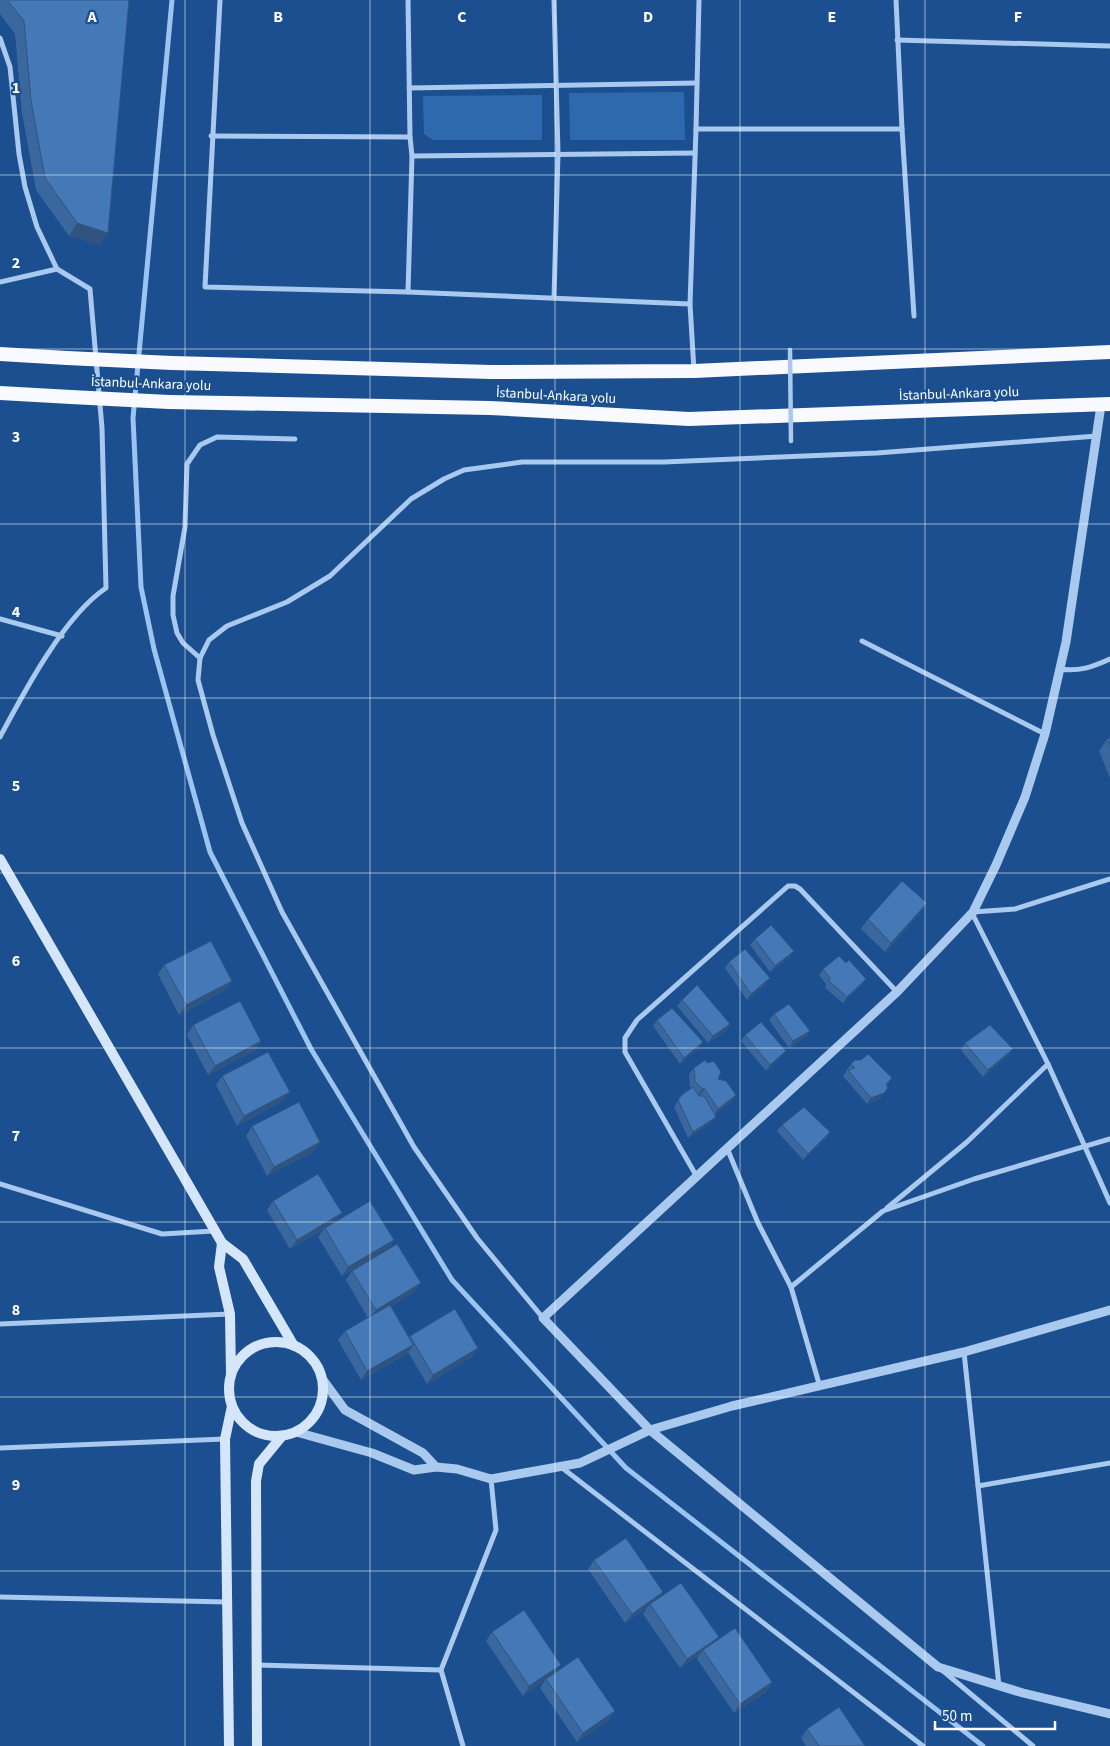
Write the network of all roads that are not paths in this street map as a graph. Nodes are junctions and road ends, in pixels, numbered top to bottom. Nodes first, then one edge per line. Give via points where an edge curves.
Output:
1 (220, 0) edge
2 (408, 0) edge
3 (554, 0) edge
4 (699, 0) edge
5 (896, 0) edge
6 (0, 38) edge
7 (897, 40) junction
8 (1110, 46) edge
9 (697, 83) junction
10 (557, 85) junction
11 (409, 88) junction
12 (696, 128) junction
13 (902, 129) junction
14 (212, 136) junction
15 (410, 137) junction
16 (558, 153) junction
17 (696, 153) junction
18 (412, 156) junction
19 (57, 269) junction
20 (0, 282) edge
21 (408, 292) junction
22 (554, 298) junction
23 (690, 304) junction
24 (914, 316) dead end
25 (790, 350) dead end
26 (1110, 352) edge
27 (0, 354) edge
28 (694, 371) junction
29 (0, 393) edge
30 (1105, 405) edge
31 (1097, 436) junction
32 (295, 439) dead end
33 (791, 441) dead end
34 (0, 618) edge
35 (62, 636) junction
36 (862, 641) dead end
37 (200, 658) junction
38 (1110, 659) edge
39 (1060, 669) junction
40 (1045, 734) junction
41 (0, 737) edge
42 (0, 859) edge
43 (1110, 880) edge
44 (972, 913) junction
45 (897, 992) junction
46 (1048, 1064) junction
47 (1110, 1140) edge
48 (727, 1148) junction
49 (1085, 1148) junction
50 (698, 1178) junction
51 (0, 1184) edge
52 (1110, 1203) edge
53 (883, 1211) junction
54 (214, 1231) junction
55 (222, 1244) junction
56 (791, 1287) junction
57 (1110, 1310) edge
58 (230, 1314) junction
59 (543, 1318) junction
60 (0, 1324) edge
61 (294, 1346) junction
62 (964, 1352) junction
63 (231, 1376) junction
64 (323, 1380) junction
65 (820, 1388) junction
66 (232, 1406) junction
67 (650, 1430) junction
68 (296, 1432) junction
69 (282, 1436) junction
70 (225, 1439) junction
71 (0, 1448) edge
72 (1110, 1463) edge
73 (436, 1467) junction
74 (561, 1467) junction
75 (491, 1479) junction
76 (978, 1486) junction
77 (0, 1597) edge
78 (227, 1602) junction
79 (256, 1665) junction
80 (938, 1667) junction
81 (441, 1670) junction
82 (999, 1686) junction
83 (1110, 1714) edge
84 (229, 1746) edge
85 (257, 1746) edge
86 (463, 1746) edge
87 (923, 1746) edge
88 (1034, 1746) edge

1 - 14 street
2 - 11 street
3 - 10 street
4 - 9 street
5 - 7 street
6 - 19 street via 10,67 14,120 25,187 37,227
7 - 8 street
7 - 13 street
9 - 10 street
9 - 12 street
10 - 11 street
10 - 16 street
11 - 15 street
12 - 13 street
12 - 17 street
13 - 24 street
14 - 15 street
14 - 21 street via 205,287
15 - 18 street
16 - 17 street
16 - 18 street
16 - 22 street
17 - 23 street
18 - 21 street
19 - 20 street
19 - 35 street via 90,289 102,428 106,588 88,602
21 - 22 street
22 - 23 street
23 - 28 street
25 - 33 street, bridge
26 - 28 highway, İstanbul-Ankara yolu
27 - 28 highway, İstanbul-Ankara yolu, bridge via 172,363 491,372
29 - 30 highway, İstanbul-Ankara yolu, bridge via 169,402 490,408 689,419
30 - 31 street
31 - 37 street via 877,453 664,462 522,462 464,470 411,499 330,576 287,602 227,626 209,640
31 - 39 street
32 - 37 street via 217,437 200,446 187,464 185,527 173,596 173,615 183,643
34 - 35 street
35 - 41 street
36 - 40 street
37 - 59 street via 198,680 213,735 242,823 282,912 414,1147 477,1238
38 - 39 street via 1086,669
39 - 40 street
40 - 44 street via 1025,797
42 - 54 main road
43 - 44 street via 1015,909
44 - 45 street
44 - 46 street
45 - 48 street
45 - 50 street via 800,889 788,886 637,1020 625,1038 625,1052
46 - 49 street
46 - 53 street via 967,1142
47 - 49 street
48 - 50 street
48 - 56 street via 758,1223
49 - 52 street
49 - 53 street via 974,1179
50 - 59 street
51 - 54 street via 162,1234
53 - 56 street
54 - 55 main road
55 - 58 main road via 219,1267
55 - 61 main road via 243,1259
56 - 65 street
57 - 62 street
58 - 60 street
58 - 63 main road
59 - 67 street
61 - 63 main road via 279,1342 263,1344 244,1356
61 - 64 main road via 307,1354
62 - 65 street
62 - 76 street
63 - 66 main road
64 - 68 main road via 323,1396 318,1411
64 - 73 street via 345,1410 423,1452
65 - 67 street via 732,1406
66 - 69 main road via 252,1429 266,1435
66 - 70 main road
67 - 74 street via 580,1463
67 - 80 street
68 - 69 main road
68 - 73 street via 372,1453 414,1470
69 - 79 main road via 259,1464 256,1481
70 - 71 street
70 - 78 main road
72 - 76 street
73 - 75 street via 457,1469
74 - 75 street
74 - 87 street
75 - 81 street via 496,1530
76 - 82 street
77 - 78 street
78 - 84 main road
79 - 81 street
79 - 85 main road
80 - 82 street
80 - 88 street
81 - 86 street
82 - 83 street

